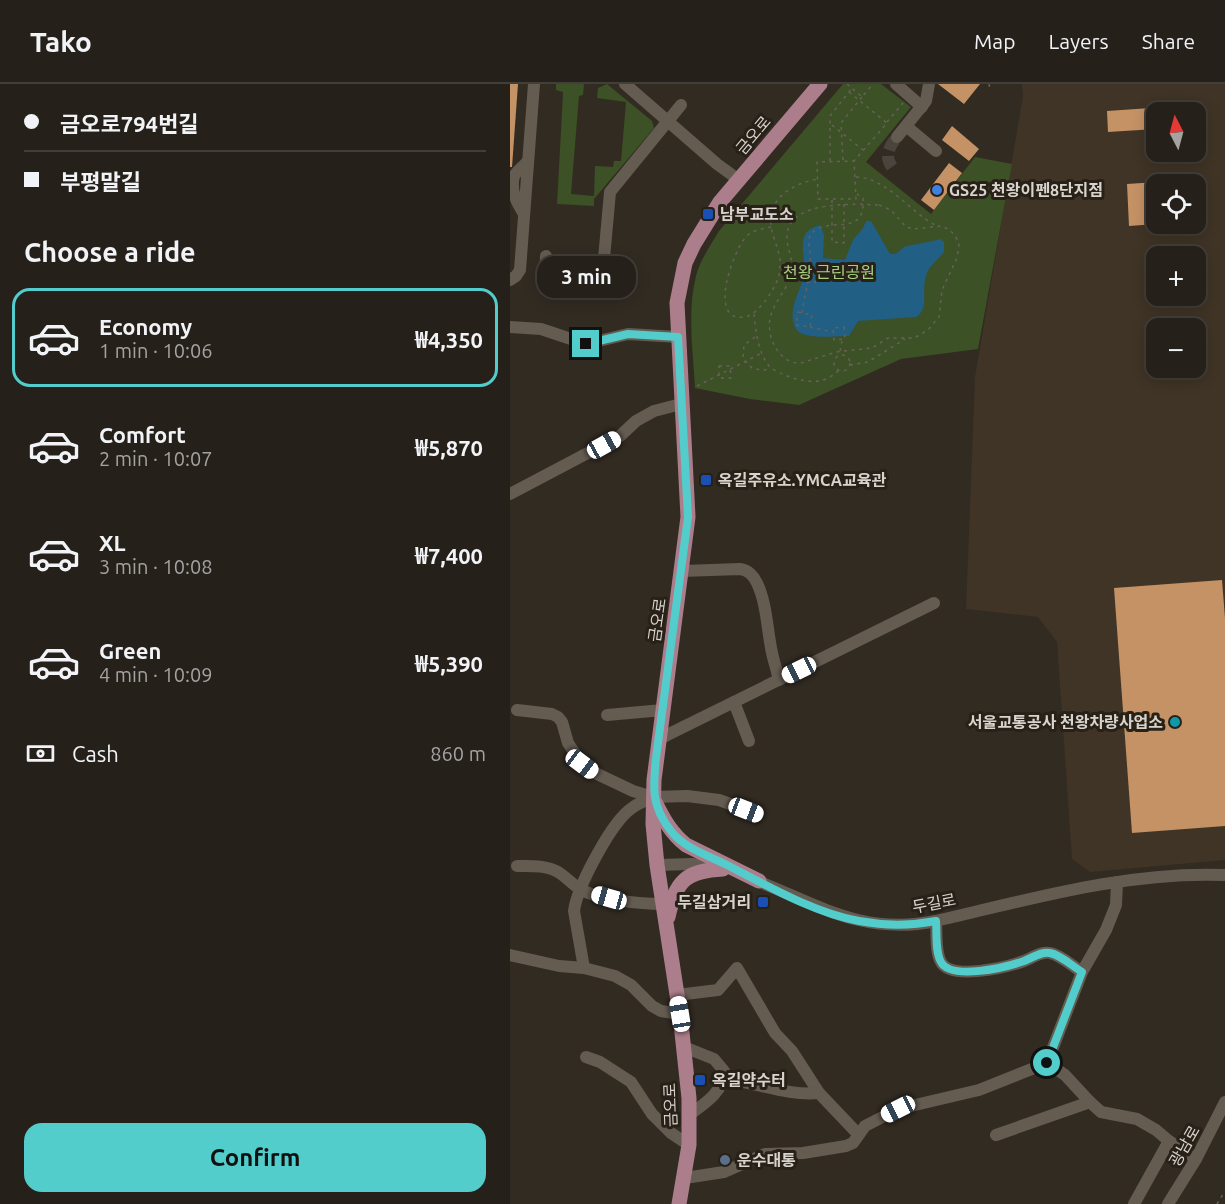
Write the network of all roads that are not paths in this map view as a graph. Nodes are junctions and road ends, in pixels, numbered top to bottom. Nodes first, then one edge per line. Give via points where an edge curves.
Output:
1 (534, 84) edge
2 (626, 84) edge
3 (820, 84) edge
4 (896, 84) edge
5 (929, 84) edge
6 (681, 105) dead end
7 (922, 107) junction
8 (669, 122) junction
9 (906, 126) junction
10 (897, 137) tunnel mouth
11 (936, 152) dead end
12 (739, 180) junction
13 (546, 256) dead end
14 (510, 280) edge
15 (510, 327) edge
16 (678, 337) junction
17 (681, 404) junction
18 (510, 494) edge
19 (682, 571) junction
20 (934, 603) dead end
21 (779, 680) junction
22 (734, 702) junction
23 (517, 710) dead end
24 (663, 710) junction
25 (607, 715) dead end
26 (659, 739) junction
27 (749, 741) dead end
28 (653, 797) junction
29 (758, 814) dead end
30 (657, 865) junction
31 (517, 866) dead end
32 (723, 869) junction
33 (1225, 869) edge
34 (1209, 874) junction
35 (1225, 875) edge
36 (1225, 880) edge
37 (759, 881) junction
38 (1117, 882) junction
39 (582, 890) junction
40 (663, 904) junction
41 (936, 921) junction
42 (666, 926) junction
43 (510, 955) edge
44 (584, 968) junction
45 (1082, 972) junction
46 (677, 995) junction
47 (680, 1014) junction
48 (684, 1047) junction
49 (586, 1057) dead end
50 (1047, 1063) junction
51 (724, 1079) junction
52 (819, 1093) junction
53 (1090, 1102) junction
54 (1225, 1102) edge
55 (689, 1115) junction
56 (858, 1134) junction
57 (996, 1135) dead end
58 (1169, 1141) junction
59 (689, 1145) junction
60 (1196, 1159) junction
61 (685, 1178) junction
62 (679, 1204) edge
63 (1134, 1204) edge
64 (1168, 1204) edge

1 - 14 street via 520,270
2 - 8 street
3 - 12 main road, 금오로
4 - 7 street
5 - 7 street
6 - 8 street
7 - 9 street
8 - 12 street
8 - 13 street via 610,192 601,292 544,288
9 - 10 street
9 - 11 street
12 - 16 main road, 금오로 via 720,202 685,264 677,303
15 - 16 street via 541,329 586,344 628,334
16 - 17 main road, 금오로
17 - 18 street via 654,411 620,436
17 - 19 main road, 금오로 via 688,517
19 - 21 street via 740,568 752,575 762,598
19 - 24 main road, 금오로
20 - 21 street
21 - 22 street
22 - 26 street
22 - 27 street
23 - 28 street via 558,717 582,764
24 - 25 street
24 - 26 main road, 금오로
26 - 28 main road, 금오로
28 - 29 street via 719,800
28 - 30 main road, 금오로
28 - 37 main road via 676,837
28 - 39 street via 630,809 601,846
30 - 32 street, 두길로 via 692,864
30 - 40 main road, 금오로
31 - 39 street via 557,871
32 - 37 street, 두길로
32 - 42 main road via 696,872 681,882
33 - 34 street
34 - 35 street, 두길로
34 - 36 street
34 - 38 street, 두길로
37 - 41 street, 두길로 via 858,921 898,926
38 - 41 street, 두길로
38 - 45 street via 1116,904 1106,930
39 - 40 street via 640,904
39 - 44 street via 574,911
40 - 42 main road, 금오로
41 - 45 street via 941,963 952,971 1005,967 1048,953
42 - 46 main road, 금오로
43 - 44 street
44 - 47 street via 615,976 631,985 652,1006
45 - 50 street
46 - 47 main road, 금오로
46 - 52 street via 718,990 737,968 776,1033
47 - 48 main road, 금오로
48 - 51 street via 714,1059 724,1071
48 - 55 main road, 금오로
49 - 59 street via 630,1082 652,1114
50 - 53 street via 1065,1075
50 - 56 street via 979,1090 898,1109 865,1126
51 - 52 street via 801,1095
51 - 55 street via 709,1100
52 - 56 street
53 - 57 street
53 - 58 street via 1108,1114 1130,1116 1146,1123
54 - 60 street, 광남로
55 - 59 main road, 금오로
56 - 61 street via 846,1146 765,1154 724,1172
58 - 60 street
58 - 63 street
59 - 61 main road, 금오로
60 - 64 street, 광남로
61 - 62 main road, 금오로

